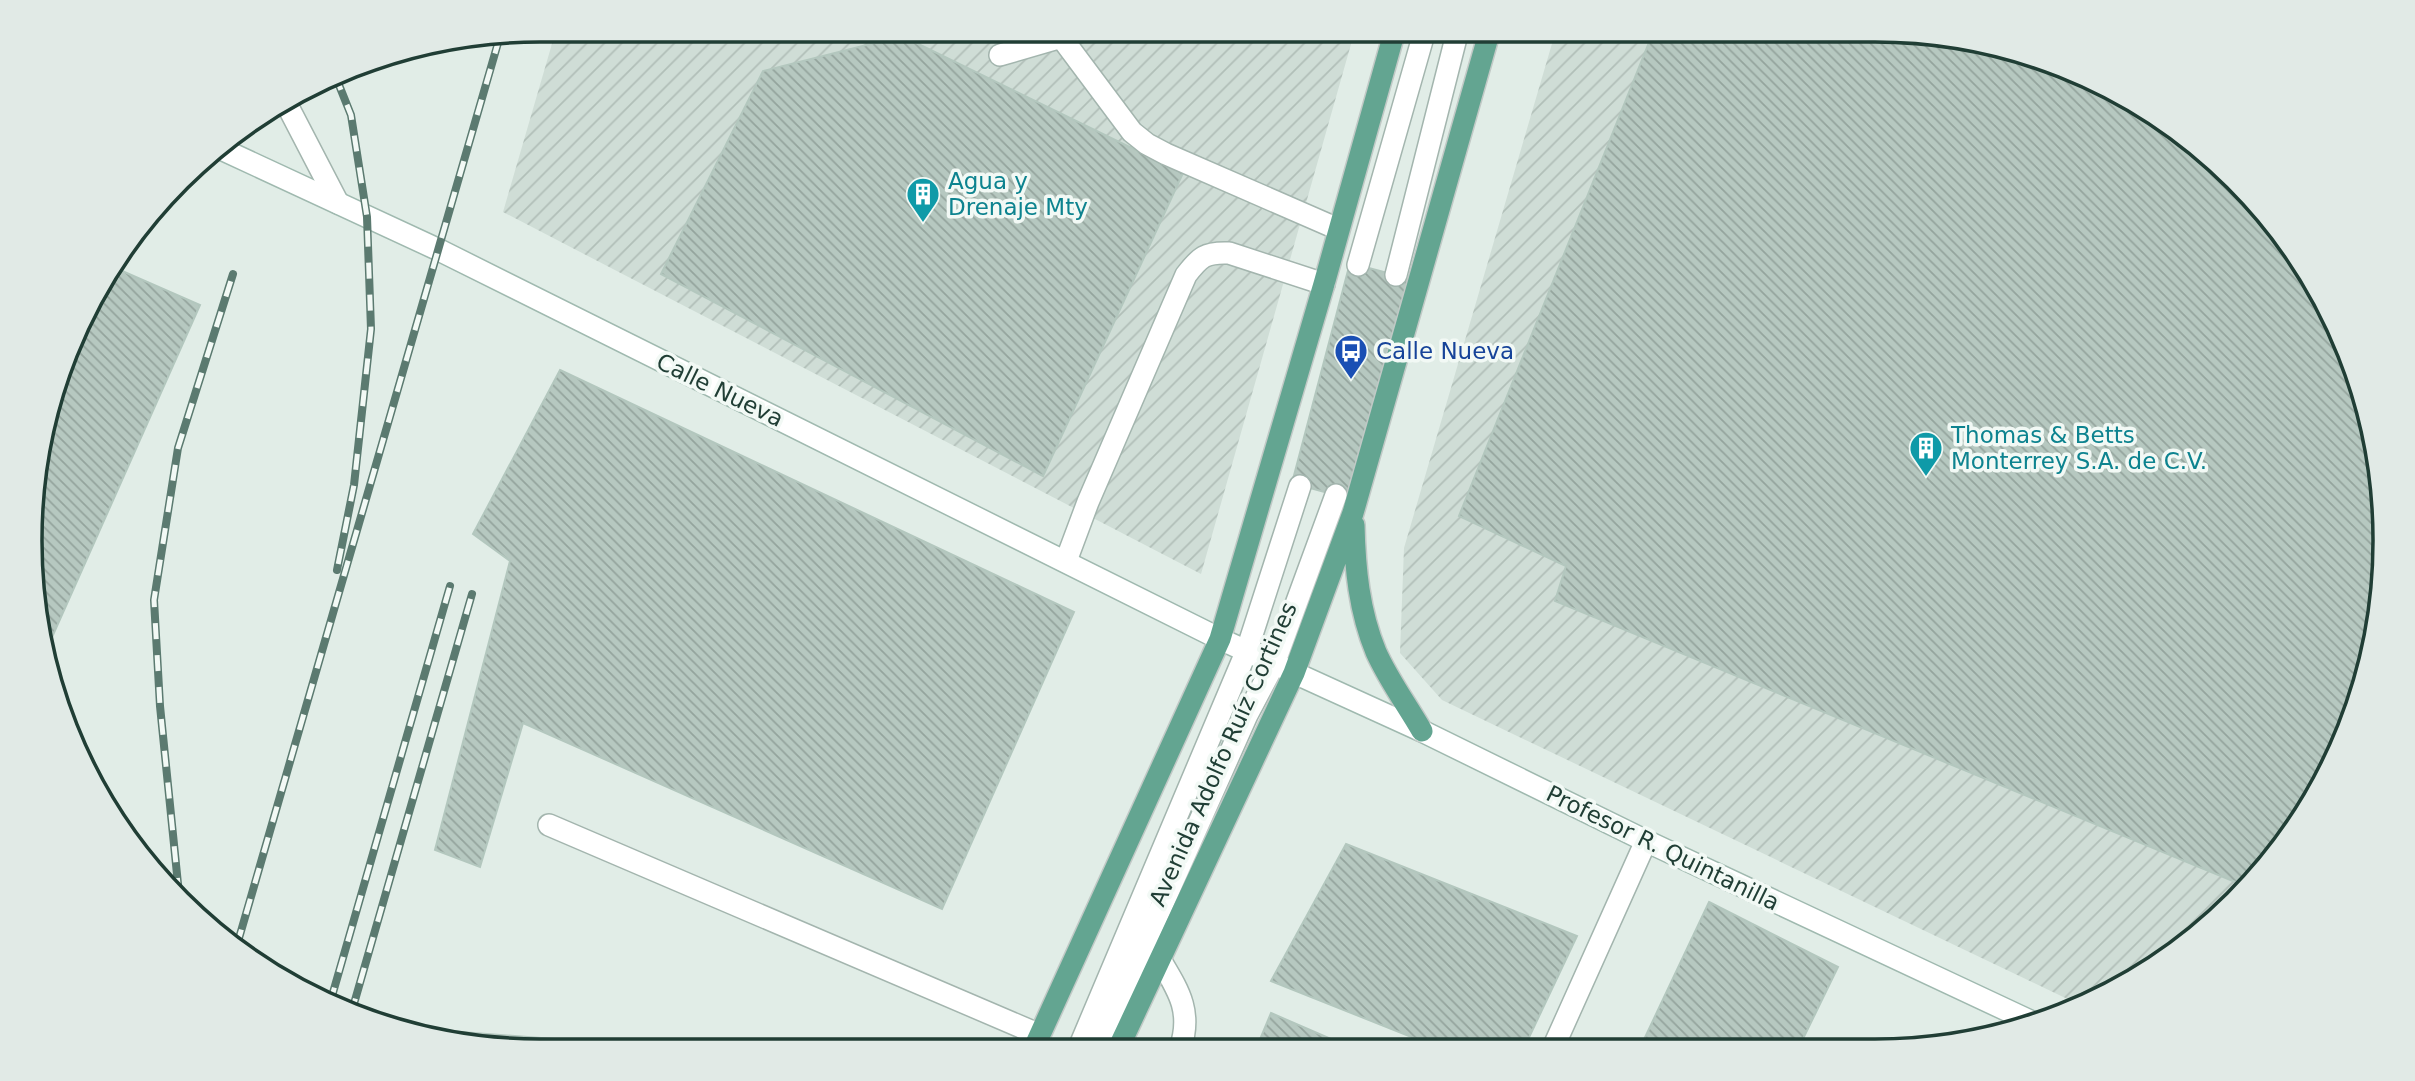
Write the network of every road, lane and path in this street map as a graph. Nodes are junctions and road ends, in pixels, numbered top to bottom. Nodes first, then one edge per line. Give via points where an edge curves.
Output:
1 (1043, 42) edge
2 (1064, 42) edge
3 (1392, 42) edge
4 (1423, 42) edge
5 (1455, 42) edge
6 (1487, 42) edge
7 (1000, 55) dead end
8 (290, 110) edge
9 (228, 152) edge
10 (338, 203) junction
11 (1338, 229) junction
12 (1358, 265) dead end
13 (1396, 275) dead end
14 (1324, 284) junction
15 (1300, 486) dead end
16 (1336, 495) dead end
17 (1353, 513) junction
18 (1066, 561) junction
19 (1220, 639) junction
20 (1247, 650) junction
21 (1274, 664) junction
22 (1294, 673) junction
23 (1422, 732) junction
24 (549, 825) dead end
25 (1646, 841) junction
26 (1159, 958) junction
27 (2021, 1017) edge
28 (1029, 1039) edge
29 (1037, 1039) edge
30 (1082, 1039) edge
31 (1102, 1039) edge
32 (1123, 1039) edge
33 (1182, 1039) edge
34 (1557, 1039) edge

1 - 7 street
2 - 11 street via 1120,118 1147,144
3 - 11 main road
4 - 12 street
5 - 13 street
6 - 17 main road, Avenida Adolfo Ruíz Cortines
8 - 10 street
9 - 10 street, Calle Nueva
10 - 18 street, Calle Nueva
11 - 14 main road
14 - 18 street via 1229,253 1199,257 1180,287
14 - 19 main road
15 - 20 street
16 - 21 street
17 - 22 main road, Avenida Adolfo Ruíz Cortines
17 - 23 main road via 1362,608 1377,652
18 - 19 street, Calle Nueva
19 - 20 street, Calle Nueva
19 - 29 main road
20 - 21 street, Profesor R. Quintanilla
20 - 30 street
21 - 22 street, Profesor R. Quintanilla
21 - 31 street
22 - 23 street, Profesor R. Quintanilla
22 - 26 main road, Avenida Adolfo Ruíz Cortines
23 - 25 street, Profesor R. Quintanilla
24 - 28 street
25 - 27 street, Profesor R. Quintanilla
25 - 34 street
26 - 32 main road, Avenida Adolfo Ruíz Cortines
26 - 33 street via 1181,995 1186,1021

